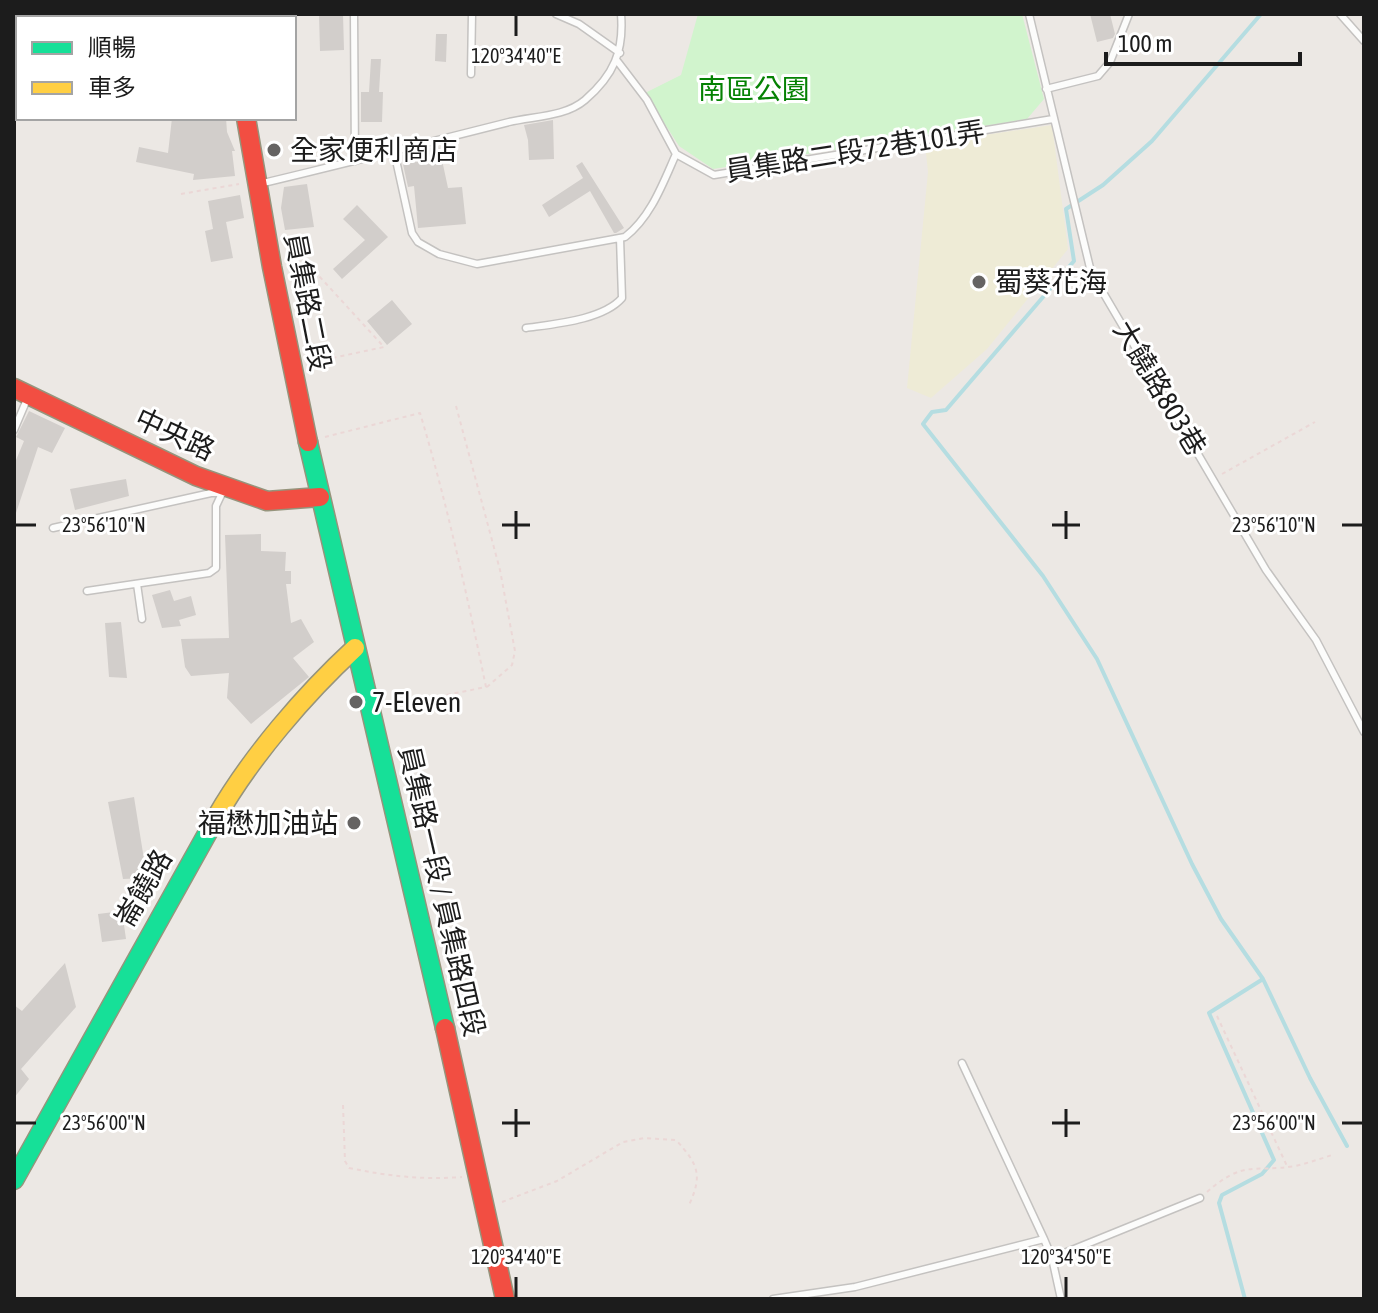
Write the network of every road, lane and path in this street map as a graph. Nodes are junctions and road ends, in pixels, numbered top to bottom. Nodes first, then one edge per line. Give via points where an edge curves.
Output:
1 (354, 14) edge
2 (472, 14) edge
3 (556, 14) edge
4 (621, 14) edge
5 (1029, 14) edge
6 (1129, 14) edge
7 (1340, 14) edge
8 (1364, 41) edge
9 (620, 53) junction
10 (618, 62) junction
11 (471, 74) dead end
12 (1046, 89) junction
13 (1053, 119) junction
14 (246, 120) edge
15 (394, 151) junction
16 (676, 154) junction
17 (355, 161) junction
18 (256, 185) junction
19 (181, 194) dead end
20 (620, 238) junction
21 (298, 253) dead end
22 (526, 328) dead end
23 (292, 367) junction
24 (22, 392) edge
25 (456, 406) dead end
26 (1315, 422) dead end
27 (14, 430) edge
28 (308, 441) junction
29 (1214, 478) junction
30 (224, 490) junction
31 (320, 497) junction
32 (53, 528) dead end
33 (137, 584) junction
34 (87, 591) dead end
35 (142, 619) dead end
36 (355, 648) junction
37 (486, 687) junction
38 (371, 709) junction
39 (1364, 732) edge
40 (1217, 1016) dead end
41 (962, 1063) dead end
42 (343, 1105) dead end
43 (1332, 1155) dead end
44 (1287, 1166) junction
45 (479, 1175) junction
46 (14, 1180) edge
47 (1200, 1198) joint
48 (689, 1205) dead end
49 (485, 1206) junction
50 (1044, 1239) junction
51 (1052, 1258) junction
52 (505, 1299) edge
53 (773, 1299) edge
54 (1061, 1299) edge

1 - 17 lane
2 - 11 lane
3 - 9 lane
4 - 9 lane
5 - 12 lane, 大饒路803巷
6 - 12 lane via 1110,62 1098,76
7 - 8 lane
9 - 10 lane
10 - 15 lane via 585,101 563,112
10 - 16 lane via 647,100
12 - 13 lane, 大饒路803巷
13 - 16 lane, 員集路二段72巷101弄 via 714,175
13 - 29 lane, 大饒路803巷 via 1091,272
14 - 18 main road, 員集路二段
15 - 17 lane
15 - 20 lane via 412,233 439,254 477,264
16 - 20 lane via 643,219
17 - 18 lane
18 - 19 path
18 - 23 main road, 員集路二段
20 - 22 lane via 622,298 616,305
21 - 23 path via 384,347
23 - 28 main road, 員集路二段
24 - 27 lane
24 - 30 main road, 中央路
25 - 37 path via 500,570 515,651 512,665
26 - 29 path
28 - 31 main road, 員集路二段
28 - 37 path via 420,413
29 - 39 lane, 大饒路803巷 via 1266,570 1316,640
30 - 31 main road, 中央路 via 267,501
30 - 32 lane
30 - 33 lane via 216,506 216,568
31 - 36 main road, 員集路一段 / 員集路四段
33 - 34 lane
33 - 35 lane
36 - 38 main road, 員集路一段 / 員集路四段
36 - 46 main road, 崙饒路 via 238,779
37 - 38 path
38 - 45 main road, 員集路一段 / 員集路四段
40 - 44 path
41 - 50 lane
42 - 45 path via 349,1168 427,1180
43 - 44 path
44 - 47 path via 1248,1167 1223,1177
45 - 49 main road, 員集路一段 / 員集路四段
47 - 51 lane
48 - 49 path via 698,1186 695,1166 676,1140 664,1138 623,1142 557,1181
49 - 52 main road, 員集路一段 / 員集路四段
50 - 51 lane
50 - 53 lane via 855,1287
51 - 54 lane

